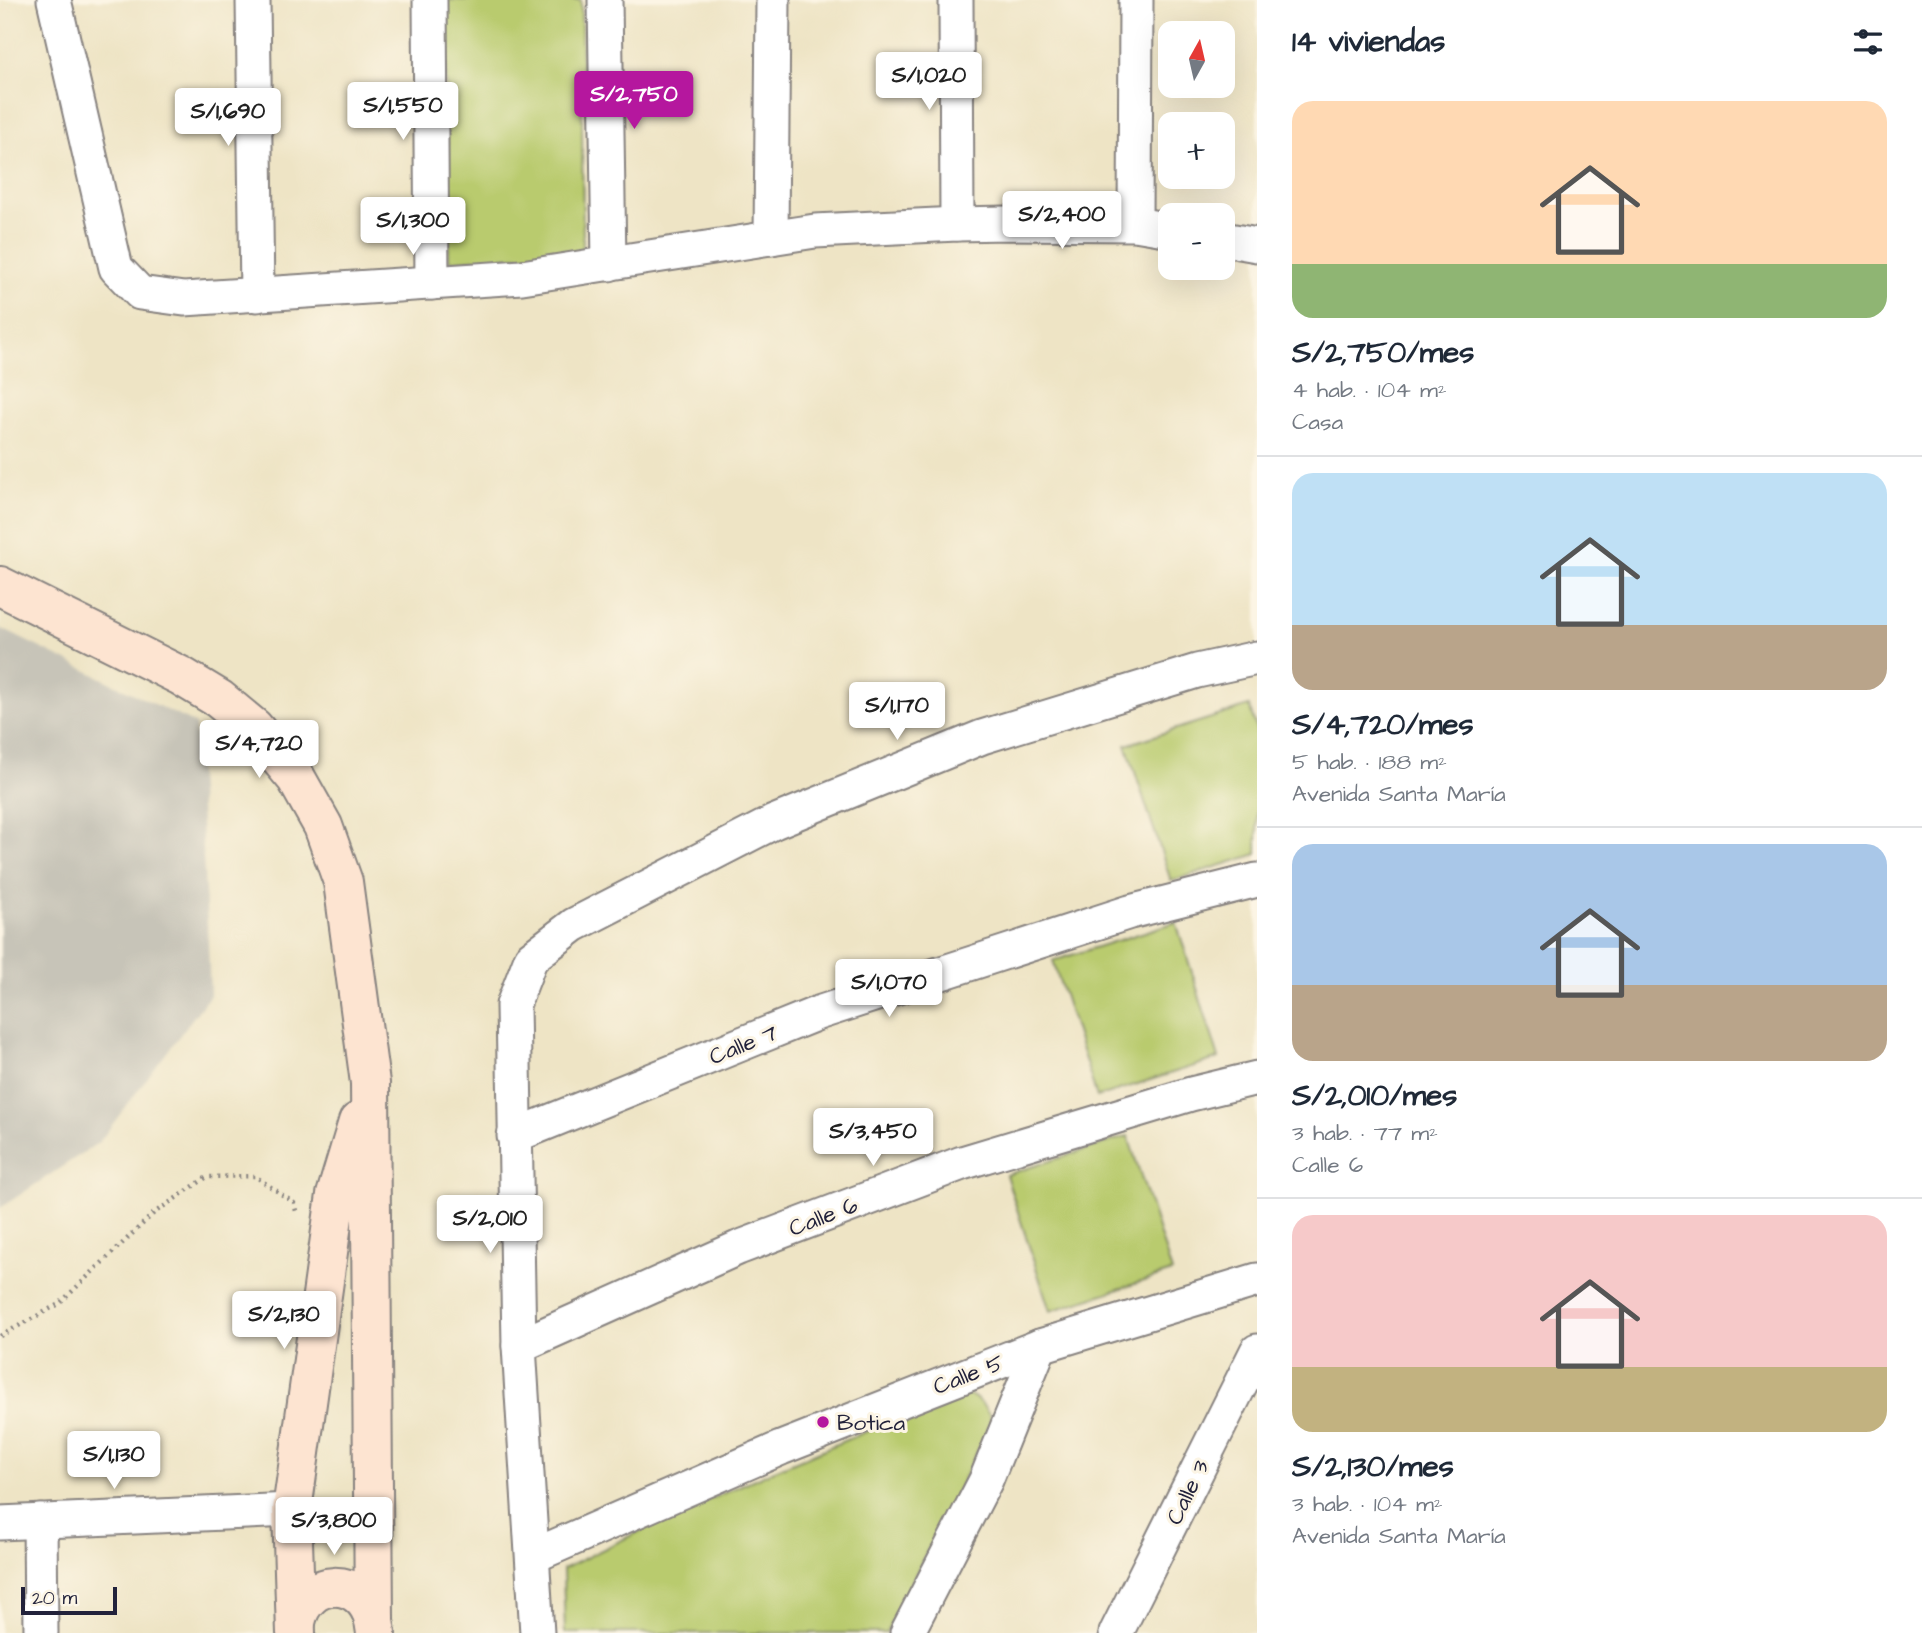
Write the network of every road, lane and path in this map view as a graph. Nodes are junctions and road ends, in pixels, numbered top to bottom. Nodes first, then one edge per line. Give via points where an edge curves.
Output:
1 (54, 0) edge
2 (253, 0) edge
3 (429, 0) edge
4 (605, 0) edge
5 (773, 0) edge
6 (956, 0) edge
7 (1136, 0) edge
8 (957, 224) junction
9 (1135, 224) junction
10 (1158, 228) edge
11 (771, 238) junction
12 (1235, 241) edge
13 (1257, 245) edge
14 (609, 264) junction
15 (432, 283) junction
16 (257, 295) junction
17 (0, 586) edge
18 (1257, 658) edge
19 (1257, 880) edge
20 (1257, 1078) edge
21 (370, 1083) junction
22 (514, 1136) junction
23 (296, 1215) dead end
24 (1257, 1280) edge
25 (0, 1336) edge
26 (519, 1346) junction
27 (1040, 1346) junction
28 (1257, 1351) edge
29 (292, 1510) junction
30 (40, 1521) junction
31 (0, 1523) edge
32 (533, 1556) junction
33 (296, 1627) edge
34 (375, 1627) edge
35 (41, 1633) edge
36 (537, 1633) edge
37 (906, 1633) edge
38 (1116, 1633) edge

1 - 16 street via 116,268 140,293 184,299
2 - 16 street
3 - 15 street
4 - 14 street
5 - 11 street
6 - 8 street
7 - 9 street
8 - 9 street
8 - 11 street via 815,231
9 - 10 street
11 - 14 street
12 - 13 street
14 - 15 street via 522,277
15 - 16 street
17 - 21 main road via 219,698 254,728 296,778 323,826 342,882
18 - 22 street via 1196,671 982,737 774,822 574,925 531,958 513,1005
19 - 22 street, Calle 7 via 1130,912 818,1013
20 - 26 street, Calle 6 via 962,1163 738,1248
21 - 29 main road via 336,1195
21 - 34 main road
22 - 26 street
23 - 25 path via 294,1203 255,1176 207,1177 154,1213 59,1304
24 - 27 street, Calle 5
26 - 32 street
27 - 32 street, Calle 5 via 781,1448
27 - 37 street via 986,1480
28 - 38 street, Calle 3
29 - 30 street
29 - 33 main road
30 - 31 street
30 - 35 street
32 - 36 street
33 - 34 main road via 304,1601 323,1588 335,1587 365,1600

